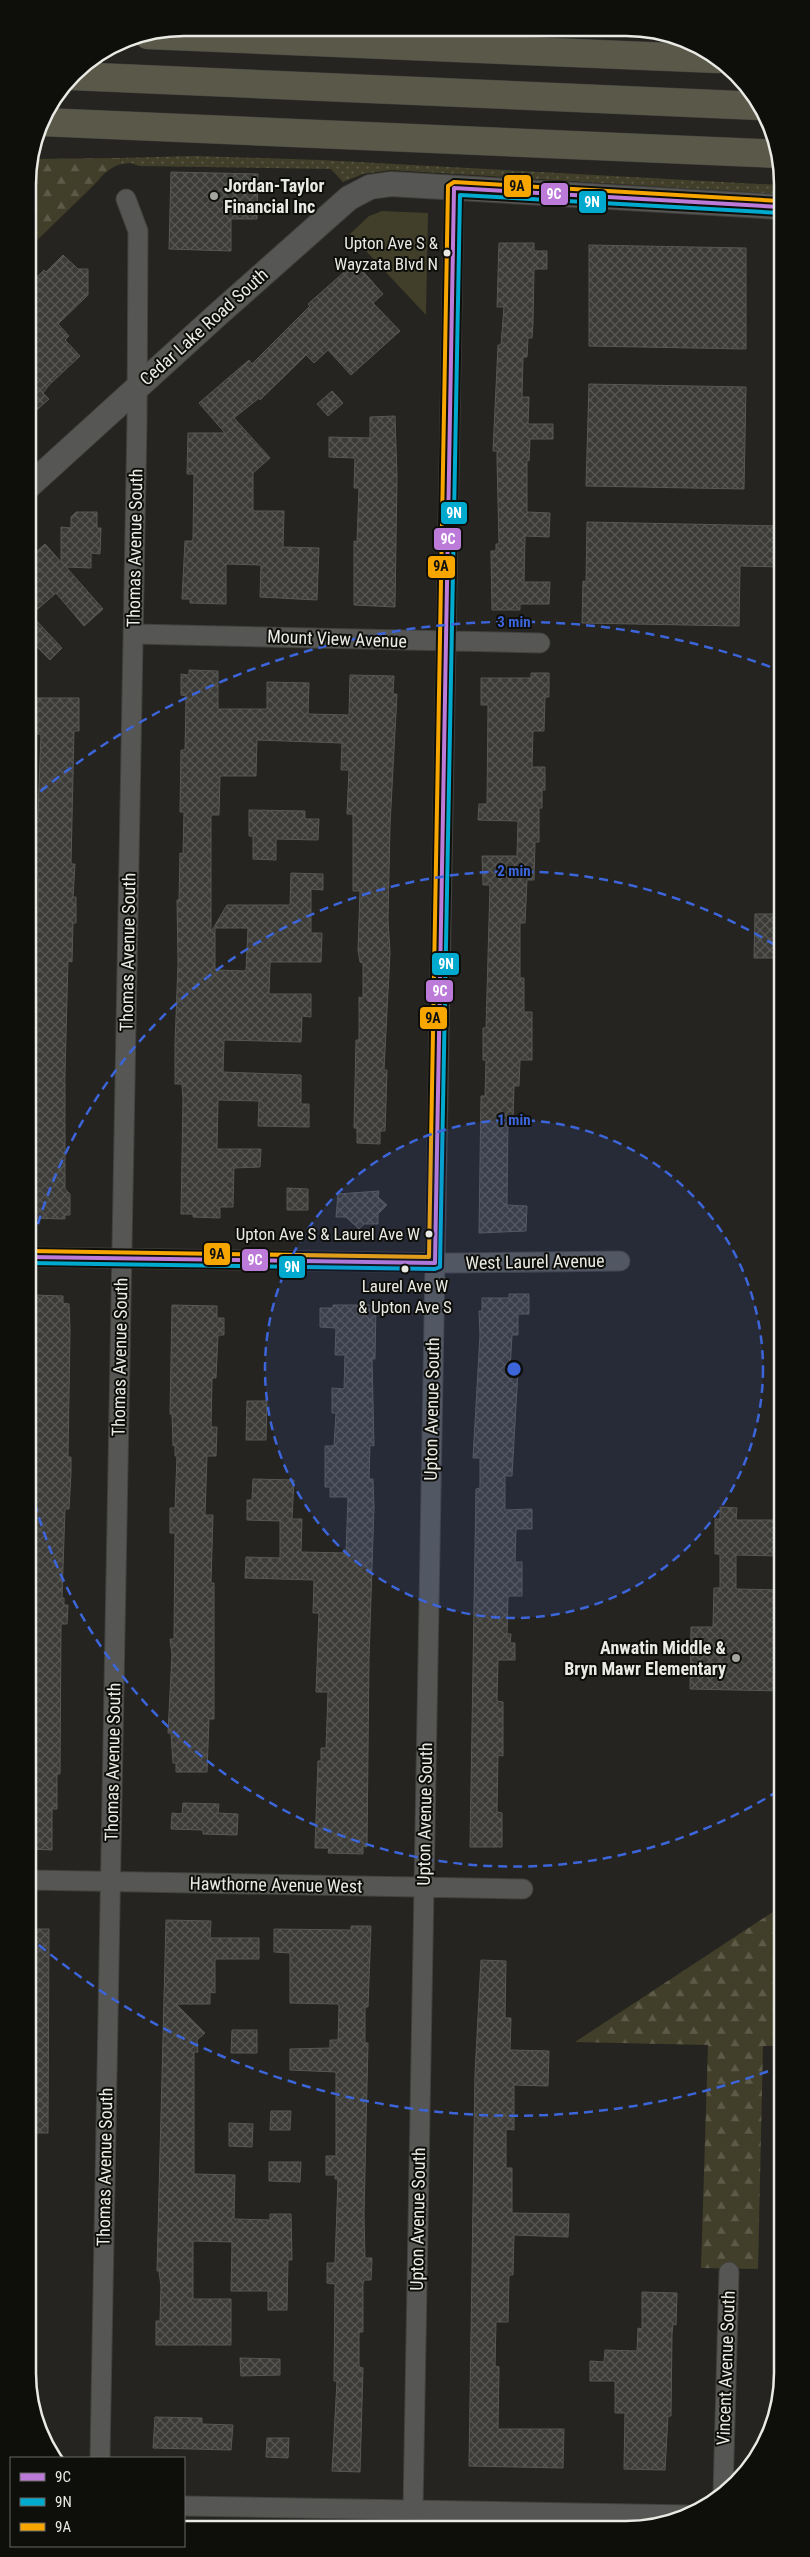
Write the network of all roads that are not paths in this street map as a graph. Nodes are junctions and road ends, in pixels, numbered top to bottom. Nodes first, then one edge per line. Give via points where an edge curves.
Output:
1 (194, 37) edge
2 (703, 58) edge
3 (82, 76) edge
4 (751, 106) edge
5 (50, 122) edge
6 (150, 127) junction
7 (47, 128) edge
8 (771, 154) edge
9 (454, 188) junction
10 (126, 199) dead end
11 (774, 206) edge
12 (137, 388) junction
13 (37, 479) edge
14 (134, 634) junction
15 (445, 641) junction
16 (540, 643) dead end
17 (37, 1257) edge
18 (122, 1258) junction
19 (620, 1261) dead end
20 (434, 1263) junction
21 (36, 1880) edge
22 (110, 1880) junction
23 (424, 1888) junction
24 (522, 1889) dead end
25 (729, 2272) dead end
26 (100, 2457) edge
27 (723, 2484) edge
28 (185, 2506) edge
29 (413, 2510) junction
30 (668, 2515) edge

1 - 2 highway
3 - 4 highway
5 - 6 highway
6 - 7 highway
6 - 8 highway
9 - 11 street, Cedar Lake Road South
9 - 12 street, Cedar Lake Road South via 390,184 370,187 349,198
9 - 15 street, Upton Avenue South
10 - 12 street, Thomas Avenue South via 138,231
12 - 13 street, Cedar Lake Road South
12 - 14 street, Thomas Avenue South
14 - 15 street, Mount View Avenue
14 - 18 street, Thomas Avenue South
15 - 16 street, Mount View Avenue
15 - 20 street, Upton Avenue South
17 - 18 street, West Laurel Avenue
18 - 20 street, West Laurel Avenue
18 - 22 street, Thomas Avenue South
19 - 20 street, West Laurel Avenue
20 - 23 street, Upton Avenue South
21 - 22 street, Hawthorne Avenue West
22 - 23 street, Hawthorne Avenue West
22 - 26 street, Thomas Avenue South
23 - 24 street, Hawthorne Avenue West
23 - 29 street, Upton Avenue South
25 - 27 street, Vincent Avenue South
28 - 29 street
29 - 30 street

